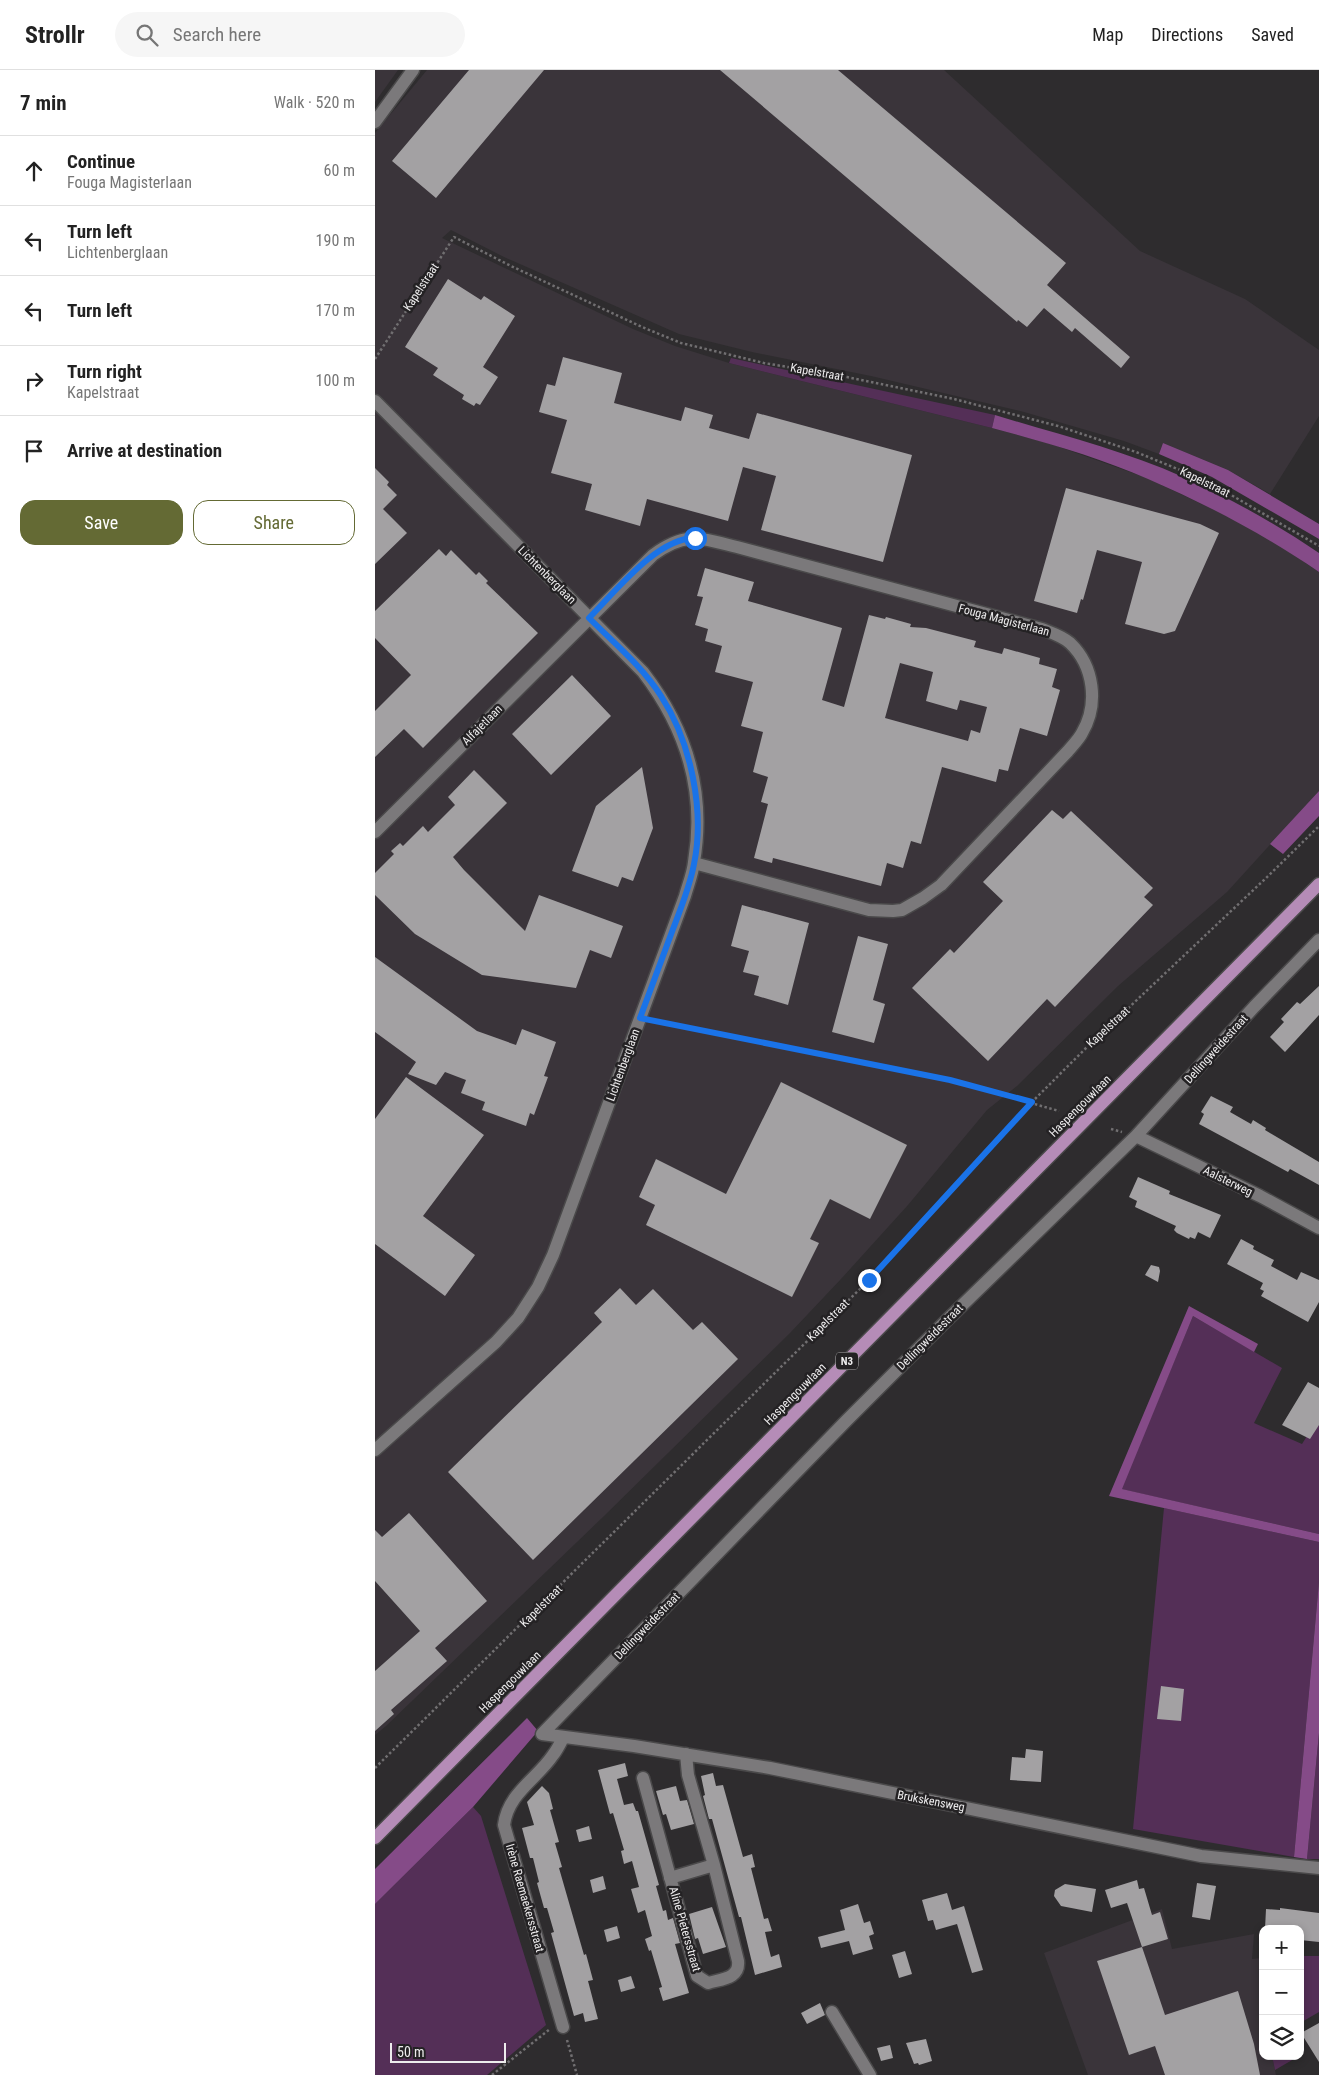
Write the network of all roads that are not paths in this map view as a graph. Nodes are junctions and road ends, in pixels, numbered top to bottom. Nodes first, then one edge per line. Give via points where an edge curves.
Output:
1 (413, 70) edge
2 (375, 122) edge
3 (375, 400) edge
4 (589, 618) junction
5 (375, 832) edge
6 (694, 864) junction
7 (1319, 884) edge
8 (1319, 940) edge
9 (1136, 1136) junction
10 (1319, 1228) edge
11 (375, 1450) edge
12 (542, 1734) joint
13 (563, 1738) junction
14 (686, 1754) junction
15 (643, 1778) dead end
16 (375, 1838) edge
17 (714, 1864) junction
18 (1319, 1868) edge
19 (670, 1878) junction
20 (832, 2012) dead end
21 (562, 2024) road end
22 (870, 2075) edge

1 - 2 street
3 - 4 street, Lichtenberglaan
4 - 5 street, Alfajetlaan
4 - 6 street, Lichtenberglaan via 643,672 662,697 675,724 694,783 698,826
4 - 6 street, Fouga Magisterlaan via 653,555 673,542 695,538 1056,634 1069,642 1089,672 1093,688 1083,732 941,885 909,906 893,912 869,910
6 - 11 street, Lichtenberglaan via 553,1255 538,1287 519,1318 496,1342
7 - 16 main road, Haspengouwlaan / N3
8 - 9 street, Dellingweidestraat
9 - 10 street, Aalsterweg
9 - 12 street, Dellingweidestraat via 847,1420
12 - 13 street, Brukskensweg
13 - 14 street, Brukskensweg
13 - 21 street, Irène Raemaekersstraat via 553,1756 511,1800 503,1824
14 - 17 street, Aline Pietersstraat via 688,1775
14 - 18 street, Brukskensweg via 770,1768 1201,1856
15 - 19 street, Aline Pietersstraat
17 - 19 street, Aline Pietersstraat
17 - 19 street, Aline Pietersstraat via 738,1961 739,1969 735,1975 708,1983 697,1976
20 - 22 street

